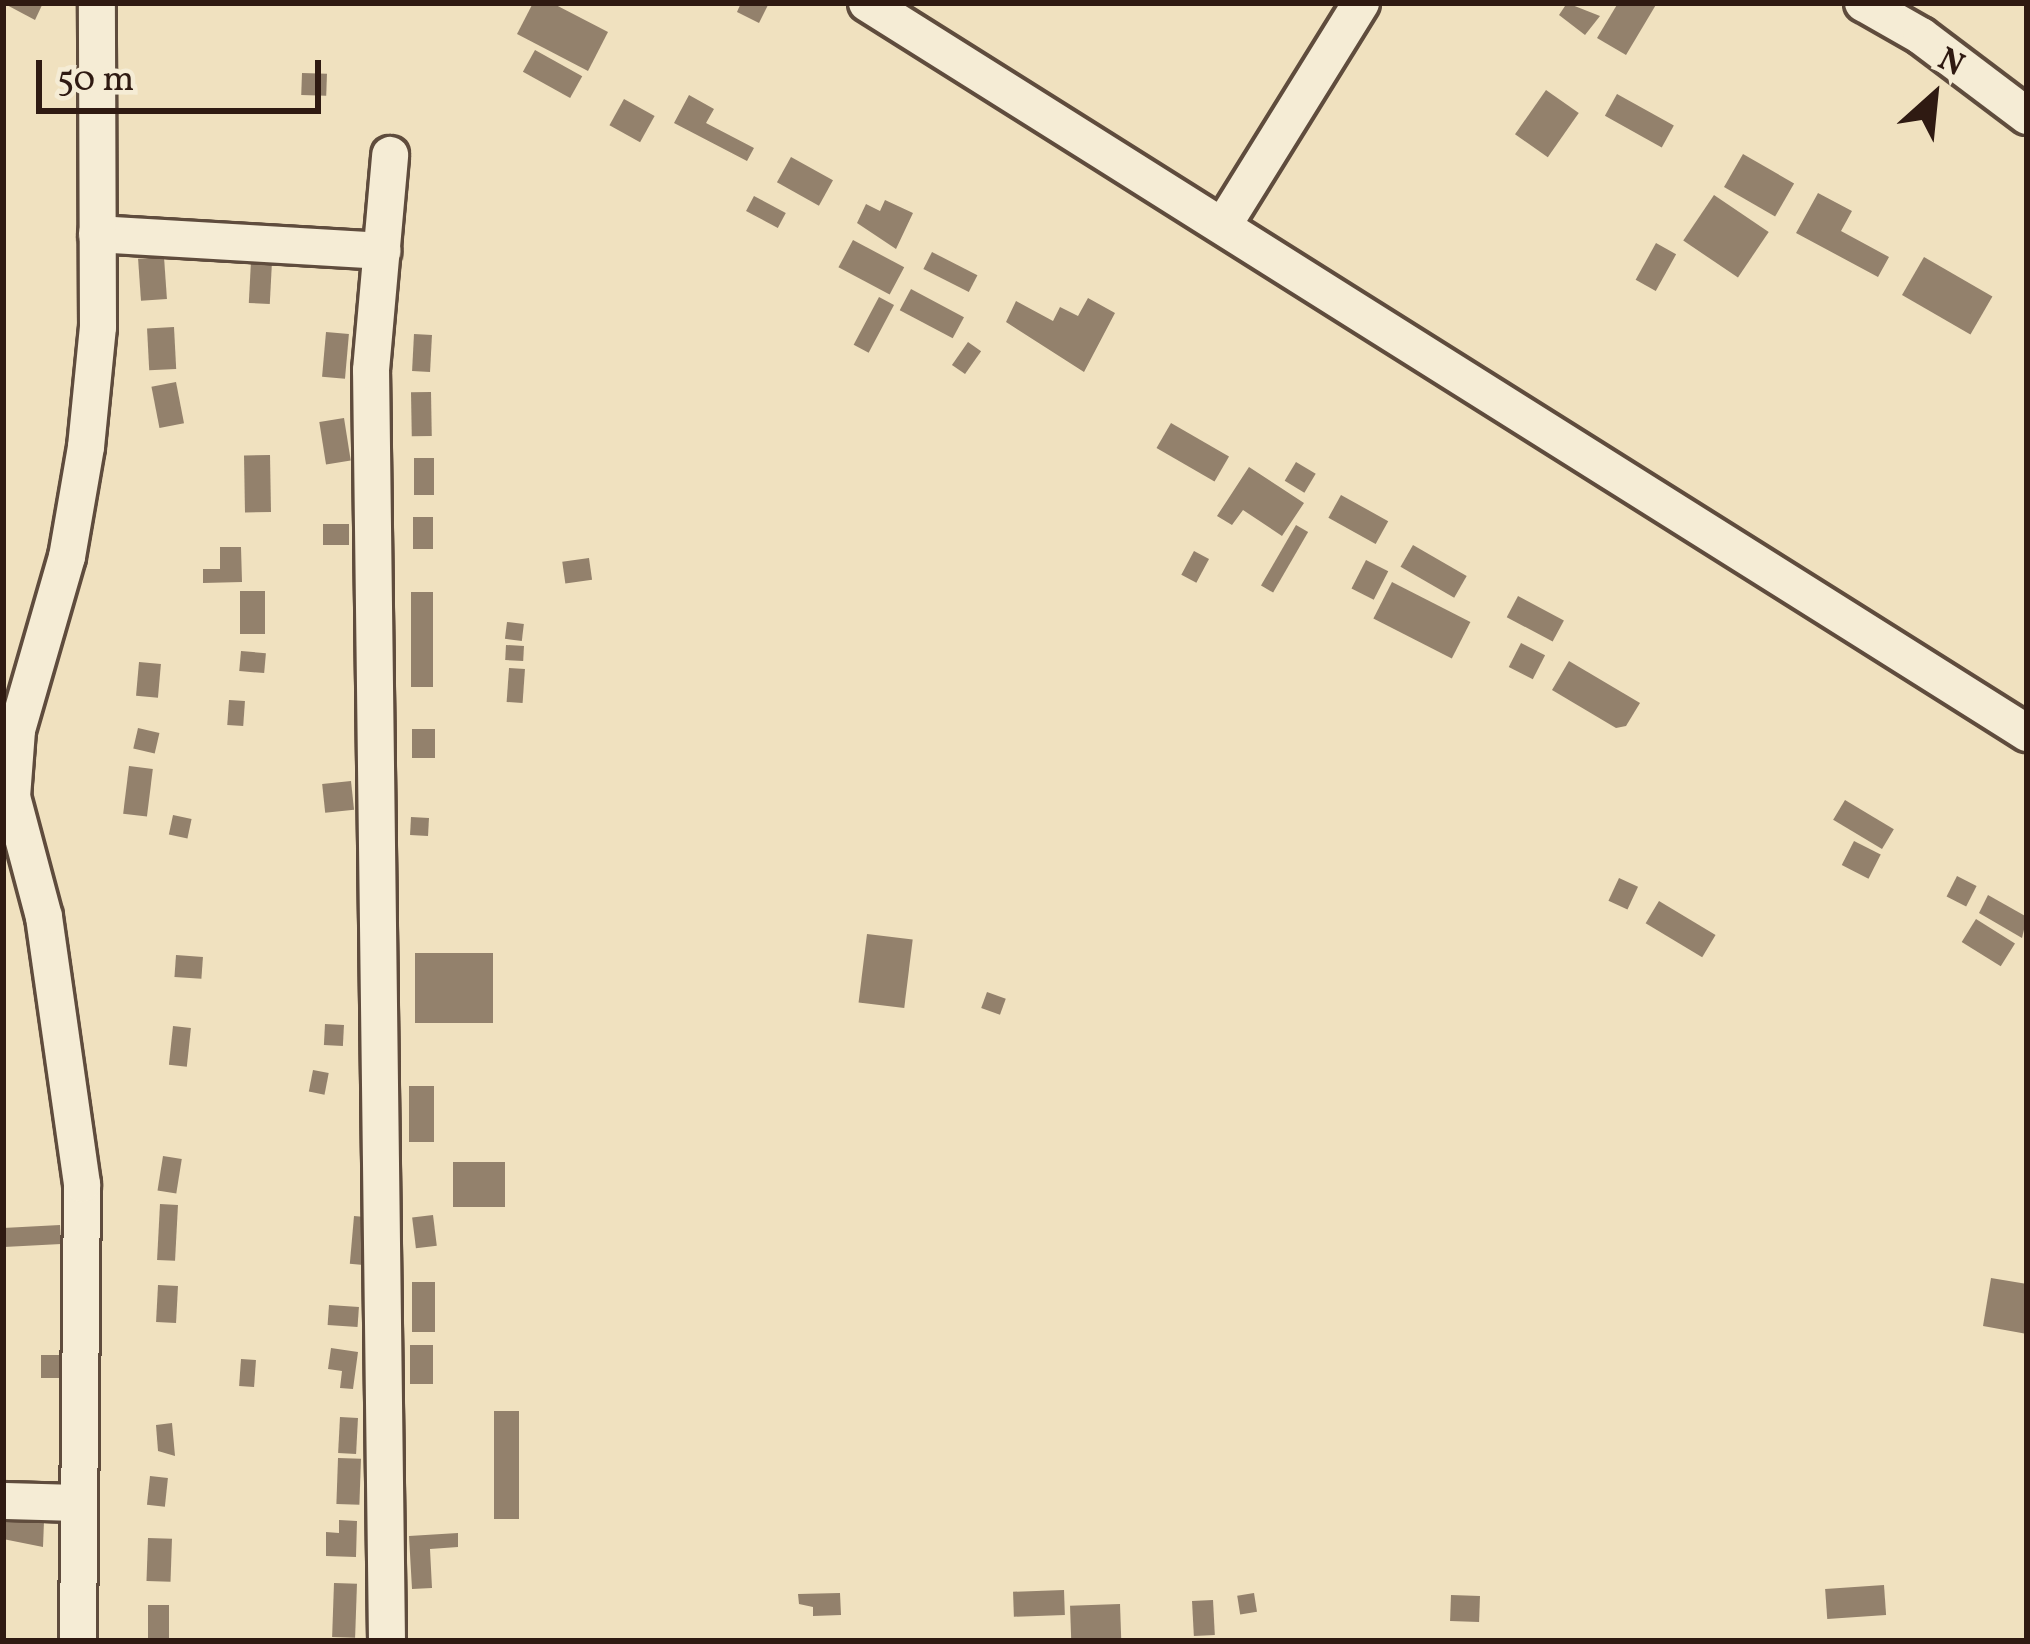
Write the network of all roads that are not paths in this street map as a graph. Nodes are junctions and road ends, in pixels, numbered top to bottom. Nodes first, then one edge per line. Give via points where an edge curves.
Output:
1 (97, 3) edge
2 (867, 3) edge
3 (1361, 3) edge
4 (1863, 3) edge
5 (2027, 116) edge
6 (390, 155) dead end
7 (1224, 224) junction
8 (97, 233) junction
9 (382, 251) junction
10 (2027, 733) edge
11 (15, 863) edge
12 (3, 1501) edge
13 (77, 1503) junction
14 (78, 1641) edge
15 (387, 1641) edge

1 - 8 street
2 - 7 street
3 - 7 street
4 - 5 street
6 - 9 street
7 - 10 street
8 - 9 street
8 - 11 street via 86,447 67,557 17,730
9 - 15 street via 371,370
11 - 13 street via 44,917 82,1184
12 - 13 street
13 - 14 street

